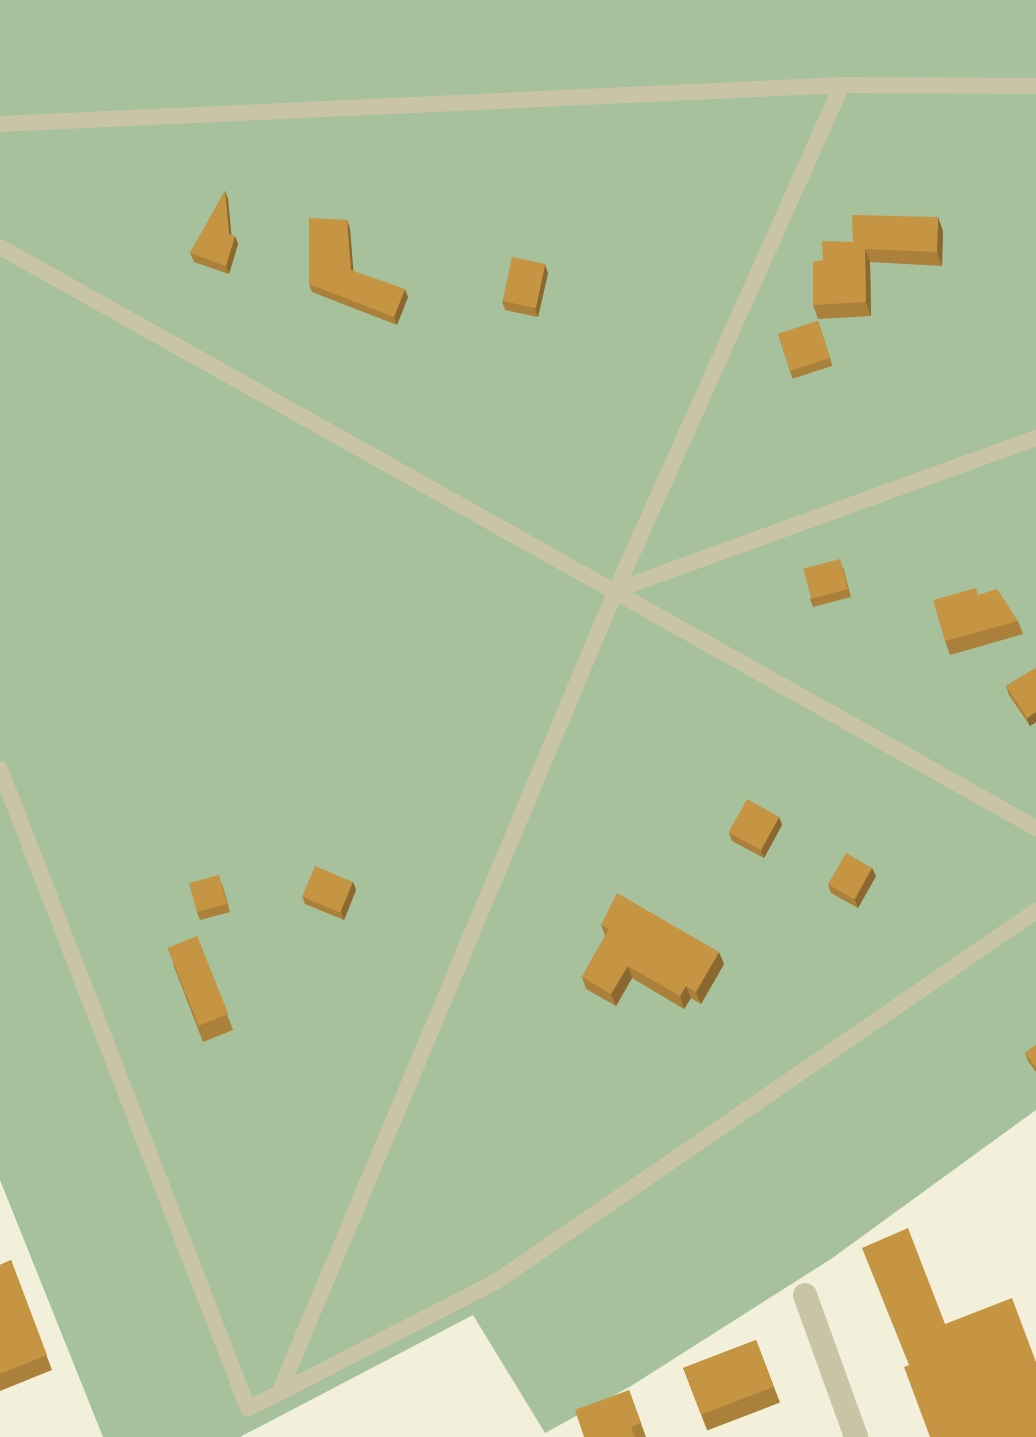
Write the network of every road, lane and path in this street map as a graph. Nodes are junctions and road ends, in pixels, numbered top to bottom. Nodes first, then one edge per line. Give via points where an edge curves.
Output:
1 (842, 85) junction
2 (1036, 86) edge
3 (0, 124) edge
4 (0, 247) edge
5 (1036, 438) edge
6 (616, 590) junction
7 (0, 769) edge
8 (1036, 828) edge
9 (1036, 911) edge
10 (805, 1295) dead end
11 (279, 1393) junction
12 (850, 1435) edge

1 - 2 lane
1 - 3 lane
1 - 6 lane
4 - 6 lane
5 - 6 lane
6 - 8 lane
6 - 11 lane
7 - 11 lane via 248,1408
9 - 11 lane via 497,1281
10 - 12 street

